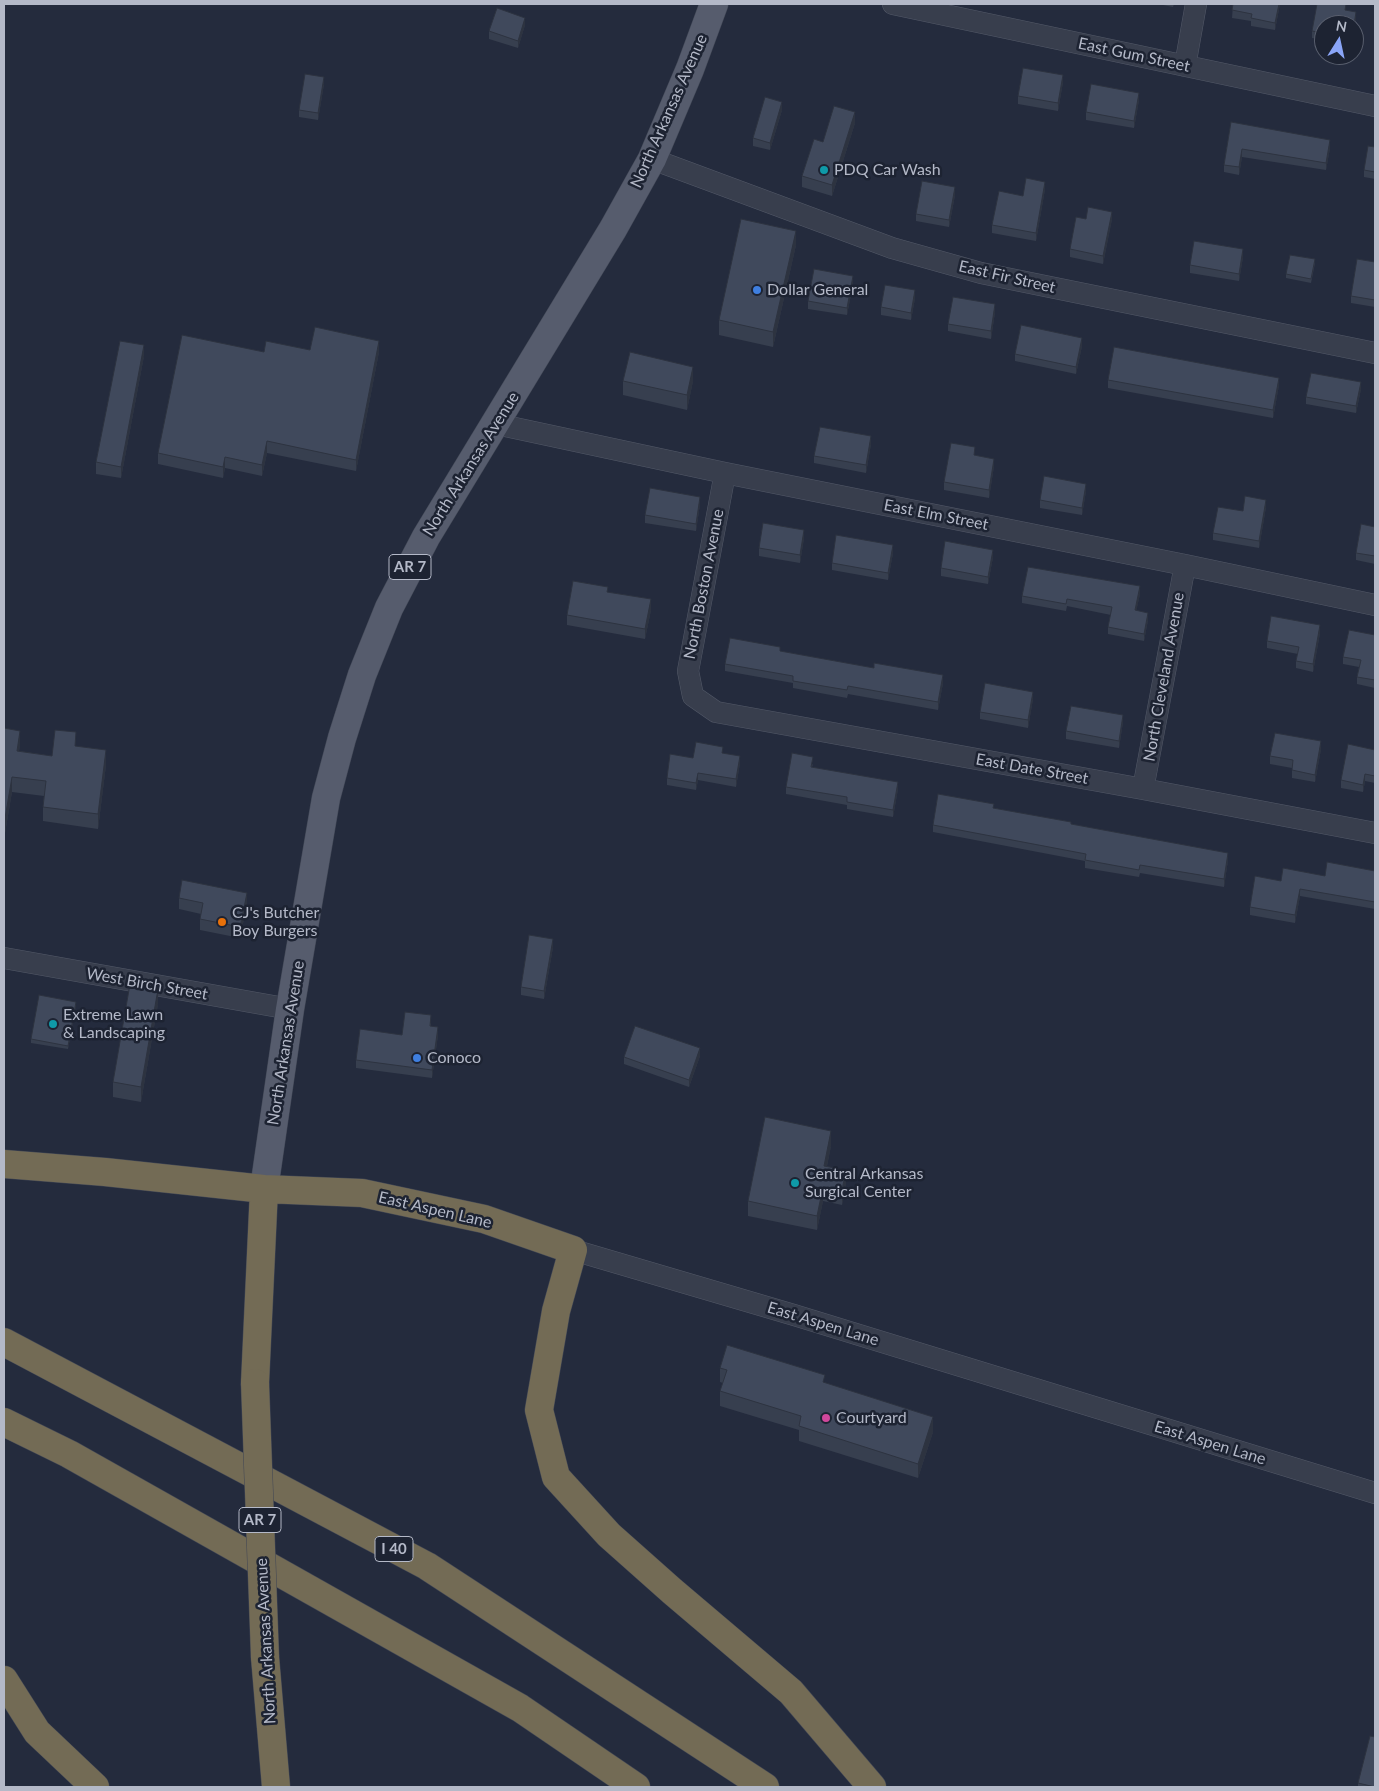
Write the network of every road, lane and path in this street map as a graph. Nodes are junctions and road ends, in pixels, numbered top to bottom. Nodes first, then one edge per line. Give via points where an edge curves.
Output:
1 (714, 4) edge
2 (893, 4) edge
3 (1196, 4) edge
4 (1185, 66) junction
5 (1375, 106) edge
6 (652, 159) junction
7 (1375, 353) edge
8 (496, 424) junction
9 (725, 473) junction
10 (1185, 565) junction
11 (1375, 605) edge
12 (693, 696) joint
13 (1143, 788) junction
14 (1375, 833) edge
15 (4, 958) edge
16 (290, 1010) junction
17 (4, 1164) edge
18 (264, 1189) junction
19 (573, 1250) junction
20 (4, 1342) edge
21 (4, 1422) edge
22 (1375, 1493) edge
23 (4, 1680) edge
24 (95, 1787) edge
25 (276, 1787) edge
26 (636, 1787) edge
27 (765, 1787) edge
28 (872, 1787) edge

1 - 6 main road, North Arkansas Avenue / AR 7
2 - 4 street, East Gum Street
3 - 4 street
4 - 5 street, East Gum Street
6 - 7 street, East Fir Street via 892,248 981,273
6 - 8 main road, North Arkansas Avenue / AR 7
8 - 9 street, East Elm Street
8 - 16 main road, North Arkansas Avenue / AR 7 via 426,537 389,608 362,675 326,798
9 - 10 street, East Elm Street
9 - 12 street, North Boston Avenue via 688,671
10 - 11 street, East Elm Street
10 - 13 street, North Cleveland Avenue
12 - 13 street, East Date Street via 716,712
13 - 14 street, East Date Street
15 - 16 street, West Birch Street
16 - 18 main road, North Arkansas Avenue / AR 7
17 - 18 highway, East Aspen Lane
18 - 19 highway, East Aspen Lane via 362,1193 484,1219
18 - 25 highway, North Arkansas Avenue / AR 7, bridge via 256,1383 265,1656
19 - 22 street, East Aspen Lane
19 - 28 highway via 556,1311 539,1410 556,1477 609,1535 791,1692
20 - 27 highway, I 40 via 427,1566
21 - 26 highway via 69,1454 520,1708
23 - 24 highway via 37,1732

